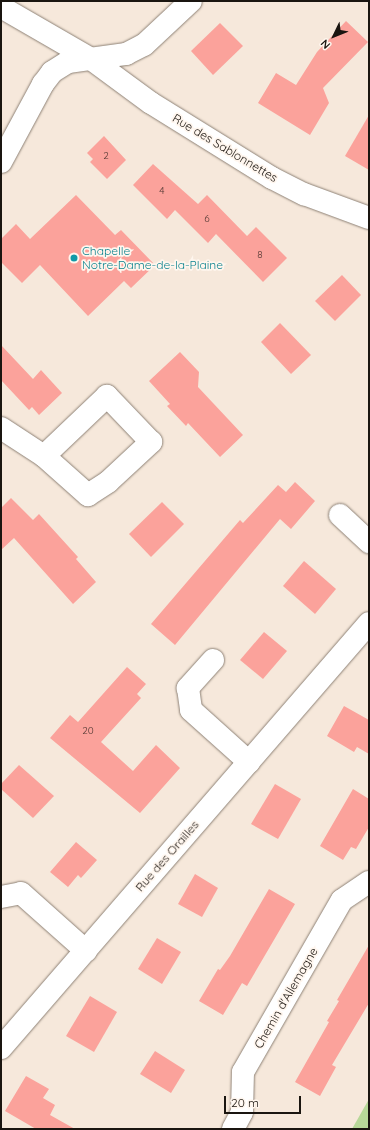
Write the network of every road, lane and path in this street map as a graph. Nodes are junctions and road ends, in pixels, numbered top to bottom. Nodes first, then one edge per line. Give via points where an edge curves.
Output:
1 (191, 1) edge
2 (1, 7) edge
3 (91, 59) junction
4 (1, 162) edge
5 (369, 218) edge
6 (1, 428) edge
7 (44, 456) junction
8 (340, 515) dead end
9 (369, 542) edge
10 (369, 623) edge
11 (213, 660) dead end
12 (249, 762) junction
13 (369, 882) edge
14 (1, 897) edge
15 (86, 950) junction
16 (1, 1048) edge
17 (232, 1129) edge

1 - 3 street via 144,45 126,54
2 - 3 street, Rue des Sablonnettes
3 - 4 street via 68,62 52,72
3 - 5 street, Rue des Sablonnettes via 151,103 272,178 304,194
6 - 7 street
7 - 7 street via 88,495 108,482 151,442 107,396
8 - 9 street
10 - 12 street, Rue des Orailles
11 - 12 street via 188,688 191,710
12 - 15 street, Rue des Orailles
13 - 17 street, Chemin d'Allemagne via 342,900 243,1072 242,1112
14 - 15 street via 21,893
15 - 16 street, Rue des Orailles

